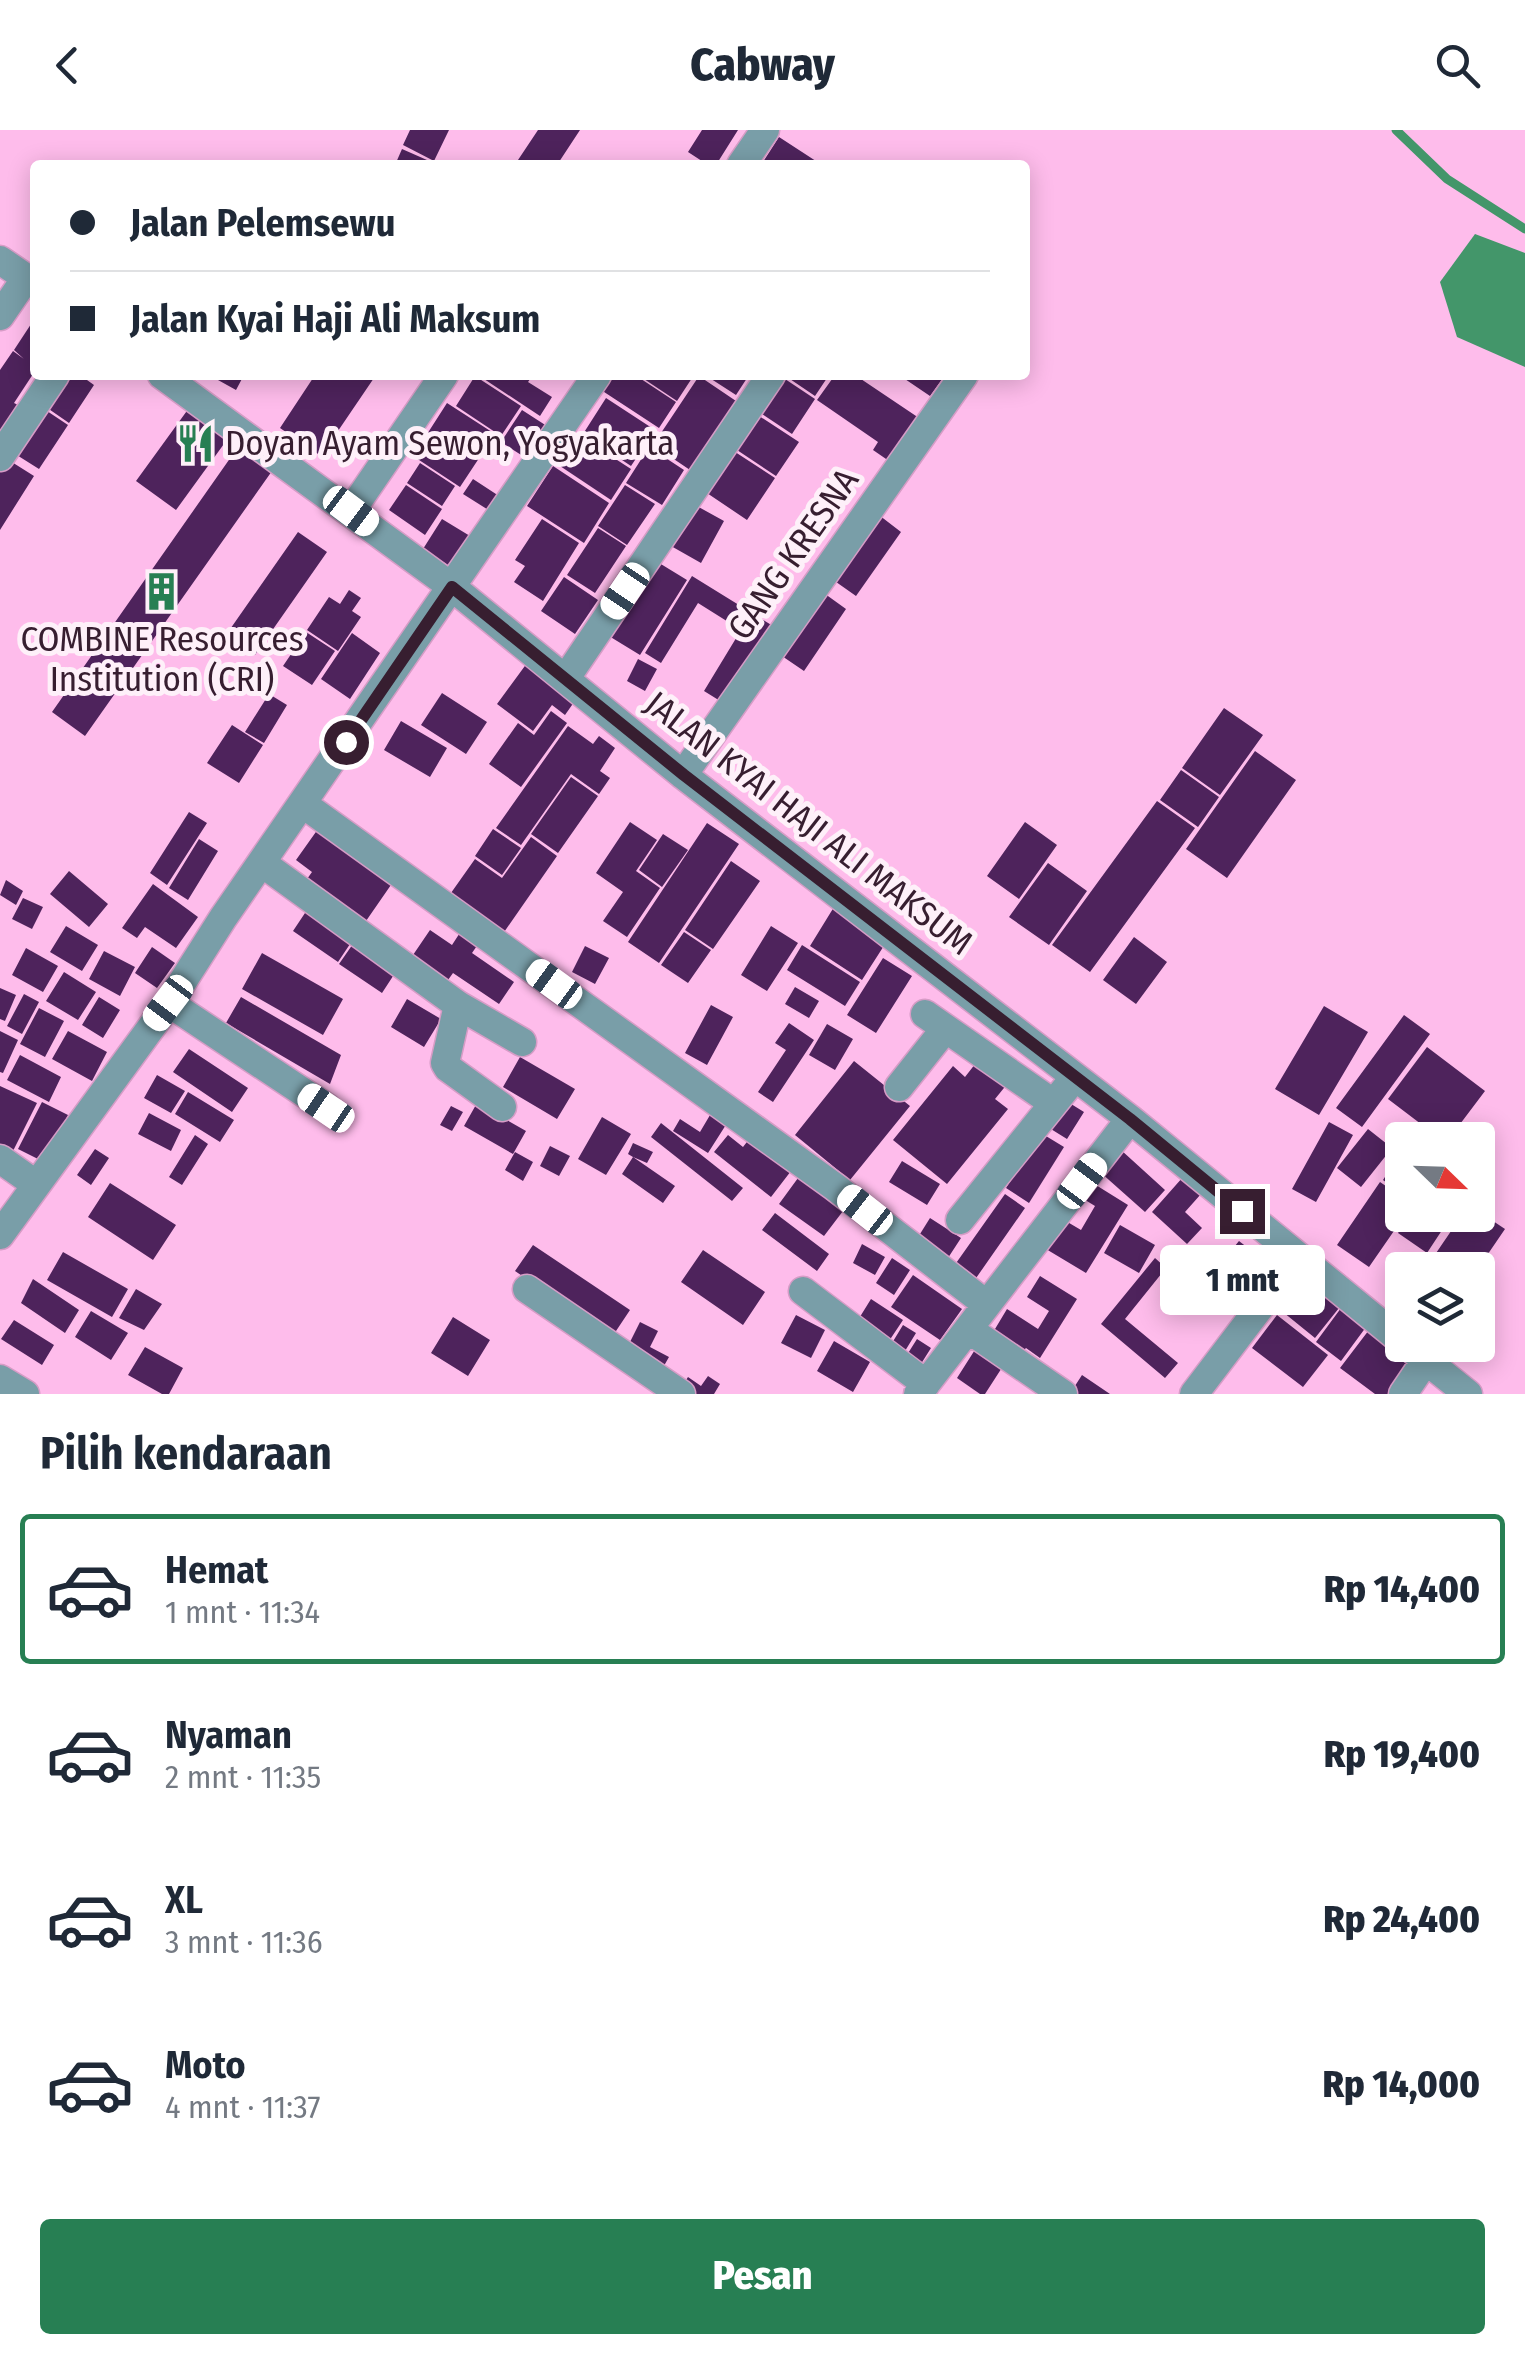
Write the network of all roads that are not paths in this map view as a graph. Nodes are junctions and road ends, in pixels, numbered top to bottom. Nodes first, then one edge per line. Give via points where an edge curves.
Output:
1 (765, 130) edge
2 (744, 160) edge
3 (0, 260) edge
4 (30, 280) edge
5 (30, 282) edge
6 (0, 316) edge
7 (52, 380) edge
8 (169, 380) edge
9 (441, 380) edge
10 (594, 380) edge
11 (767, 380) edge
12 (960, 380) edge
13 (0, 457) edge
14 (351, 511) junction
15 (452, 587) junction
16 (566, 678) junction
17 (684, 775) junction
18 (303, 804) junction
19 (262, 862) junction
20 (168, 1003) junction
21 (458, 1005) junction
22 (522, 1042) dead end
23 (1074, 1077) junction
24 (899, 1087) dead end
25 (1053, 1103) junction
26 (502, 1107) dead end
27 (326, 1108) dead end
28 (1130, 1119) junction
29 (0, 1159) edge
30 (34, 1184) junction
31 (960, 1220) dead end
32 (0, 1235) edge
33 (1298, 1258) junction
34 (527, 1288) dead end
35 (803, 1291) dead end
36 (986, 1304) junction
37 (1385, 1327) edge
38 (968, 1329) junction
39 (1409, 1362) edge
40 (1428, 1362) edge
41 (0, 1379) edge
42 (922, 1389) edge
43 (25, 1394) edge
44 (682, 1394) edge
45 (1063, 1394) edge
46 (1194, 1394) edge
47 (1402, 1394) edge
48 (1468, 1394) edge

1 - 2 street
3 - 4 street
5 - 6 street
7 - 13 street
8 - 14 street, JALAN KYAI HAJI ALI MAKSUM
9 - 14 street
10 - 15 street
11 - 16 street
12 - 17 street, GANG KRESNA
14 - 15 street, JALAN KYAI HAJI ALI MAKSUM
15 - 16 street, JALAN KYAI HAJI ALI MAKSUM
15 - 18 street
16 - 17 street, JALAN KYAI HAJI ALI MAKSUM
17 - 23 street, JALAN KYAI HAJI ALI MAKSUM
18 - 19 street
18 - 36 street via 835,1186
19 - 20 street
19 - 21 street
20 - 27 street
20 - 30 street
21 - 22 street
21 - 26 street via 445,1063
23 - 25 street
23 - 28 street, JALAN KYAI HAJI ALI MAKSUM
24 - 25 street via 935,1022
25 - 31 street
28 - 33 street, JALAN KYAI HAJI ALI MAKSUM
28 - 36 street
29 - 30 street
30 - 32 street
33 - 37 street, JALAN KYAI HAJI ALI MAKSUM
33 - 46 street
34 - 44 street
35 - 42 street
36 - 38 street
38 - 42 street
38 - 45 street
39 - 47 street
40 - 48 street, JALAN KYAI HAJI ALI MAKSUM
41 - 43 street

